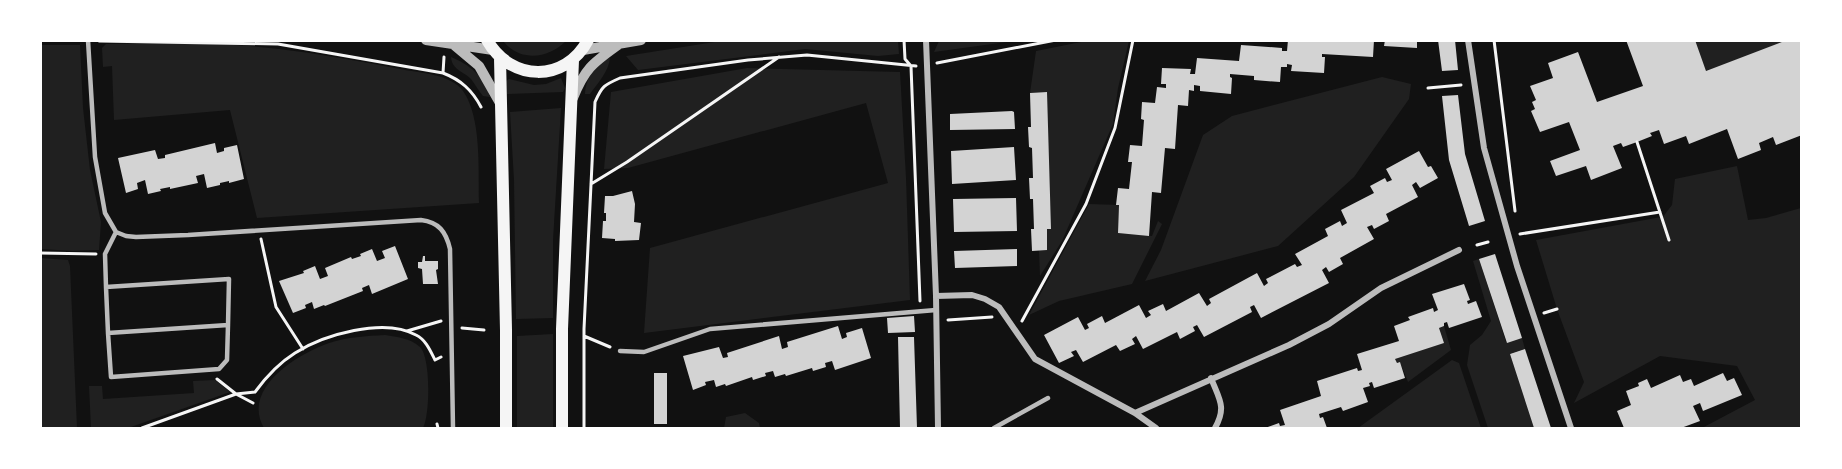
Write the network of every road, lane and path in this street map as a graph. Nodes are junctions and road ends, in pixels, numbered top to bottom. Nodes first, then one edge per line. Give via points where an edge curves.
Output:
1 (88, 40) edge
2 (98, 40) edge
3 (426, 40) edge
4 (641, 40) edge
5 (904, 40) edge
6 (926, 40) edge
7 (1056, 40) edge
8 (1133, 40) edge
9 (1468, 40) edge
10 (1494, 40) edge
11 (454, 45) junction
12 (586, 45) edge
13 (618, 45) junction
14 (493, 49) edge
15 (779, 57) junction
16 (573, 60) junction
17 (927, 65) junction
18 (911, 66) junction
19 (1461, 85) dead end
20 (1428, 88) dead end
21 (571, 104) junction
22 (481, 107) dead end
23 (501, 107) junction
24 (1637, 142) dead end
25 (591, 184) junction
26 (1515, 212) dead end
27 (1660, 212) junction
28 (116, 232) junction
29 (1518, 234) dead end
30 (260, 237) dead end
31 (1669, 240) dead end
32 (1488, 242) dead end
33 (1477, 245) dead end
34 (1459, 250) dead end
35 (40, 253) edge
36 (105, 254) junction
37 (106, 287) junction
38 (936, 296) junction
39 (921, 310) junction
40 (936, 310) junction
41 (440, 311) dead end
42 (994, 317) dead end
43 (441, 321) junction
44 (936, 321) junction
45 (228, 325) junction
46 (452, 327) junction
47 (484, 330) dead end
48 (405, 331) junction
49 (108, 333) junction
50 (1016, 333) junction
51 (584, 336) junction
52 (303, 349) junction
53 (620, 351) joint
54 (441, 356) dead end
55 (214, 369) junction
56 (1211, 378) junction
57 (236, 394) junction
58 (1048, 398) dead end
59 (253, 403) dead end
60 (1135, 413) junction
61 (142, 429) edge
62 (453, 429) edge
63 (506, 429) edge
64 (562, 429) edge
65 (584, 429) edge
66 (938, 429) edge
67 (994, 429) edge
68 (1156, 429) edge
69 (1215, 429) edge
70 (1571, 429) edge

1 - 28 lane via 95,157 105,213
2 - 22 path via 290,46 443,73 466,86
3 - 11 street
4 - 13 street
5 - 18 path via 905,59
6 - 17 street
7 - 17 path
8 - 50 path via 1115,128 1086,204
9 - 70 street via 1484,148 1516,266
10 - 26 path
11 - 14 street
11 - 23 street via 479,66
12 - 13 street
12 - 16 main road
13 - 21 street via 592,64
14 - 16 main road via 513,66 528,72 544,72
14 - 23 main road
15 - 18 path via 807,55
15 - 25 path
15 - 25 path via 620,78 605,84 596,102
16 - 21 main road
17 - 18 path
17 - 38 street
18 - 39 path
19 - 20 path
21 - 64 main road
23 - 63 main road
24 - 27 path
25 - 51 path
27 - 29 path
27 - 31 path
28 - 36 lane
28 - 46 lane via 146,237 430,221 440,227 450,249
30 - 52 path via 276,307
32 - 33 path
34 - 56 street via 1381,288 1329,324 1289,345
35 - 36 path
36 - 37 lane
37 - 45 lane via 229,279
37 - 49 lane
38 - 40 street
38 - 50 street via 972,295 985,299 999,307
39 - 40 lane
39 - 53 lane via 710,329 644,352
40 - 44 street
41 - 43 path
42 - 44 path
43 - 46 path via 441,327
43 - 48 path
44 - 66 street
45 - 49 lane
45 - 55 lane via 227,360
46 - 47 path
46 - 62 lane
48 - 52 path via 379,328 342,333
48 - 54 path via 427,343 435,360
49 - 55 lane via 111,377
50 - 60 street via 1035,359
51 - 53 path
51 - 65 path
52 - 57 path via 269,374 255,392
55 - 57 path via 215,378
56 - 60 street
56 - 69 street via 1222,416
57 - 59 path
57 - 61 path
58 - 67 lane
60 - 68 street

